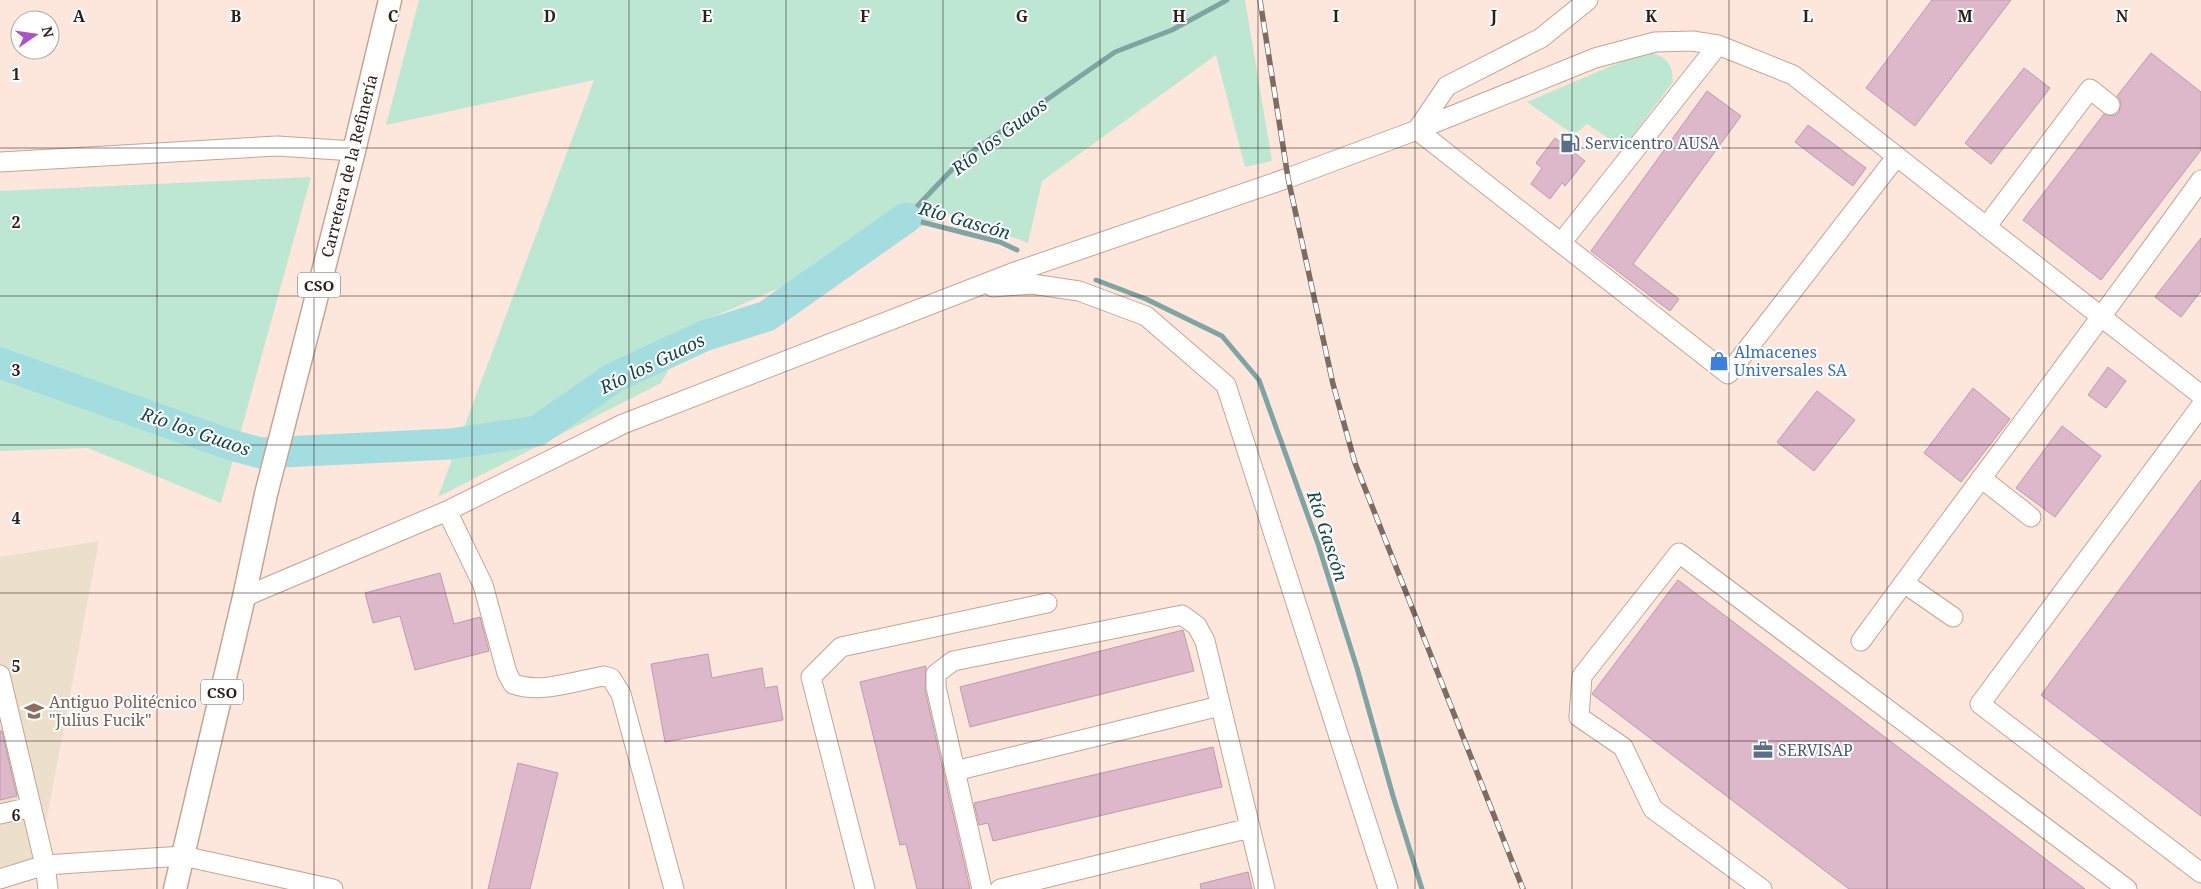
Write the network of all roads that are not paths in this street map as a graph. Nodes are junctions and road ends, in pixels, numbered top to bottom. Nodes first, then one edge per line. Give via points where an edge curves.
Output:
1 (390, 0) edge
2 (1588, 0) edge
3 (1718, 45) junction
4 (2110, 105) dead end
5 (1417, 130) junction
6 (354, 151) junction
7 (1897, 156) junction
8 (0, 162) edge
9 (2201, 180) edge
10 (1986, 226) junction
11 (1561, 243) junction
12 (974, 288) junction
13 (2102, 318) junction
14 (2201, 395) edge
15 (2201, 406) edge
16 (1981, 478) junction
17 (447, 511) junction
18 (2030, 517) dead end
19 (1904, 583) junction
20 (244, 597) junction
21 (1046, 603) dead end
22 (1953, 617) dead end
23 (1861, 642) dead end
24 (0, 675) edge
25 (1220, 706) junction
26 (955, 771) junction
27 (31, 806) junction
28 (0, 814) edge
29 (1250, 828) junction
30 (182, 856) junction
31 (45, 865) junction
32 (2201, 872) edge
33 (0, 879) edge
34 (48, 889) edge
35 (175, 889) edge
36 (333, 889) edge
37 (674, 889) edge
38 (865, 889) edge
39 (982, 889) edge
40 (1000, 889) edge
41 (1265, 889) edge
42 (1388, 889) edge
43 (1762, 889) edge
44 (2127, 889) edge

1 - 6 main road, Carretera de la Refinería / CSO
2 - 5 street via 1541,38 1447,86
3 - 5 street via 1692,41 1655,42 1595,58
3 - 7 street via 1794,75
3 - 11 street
4 - 10 street via 2090,90
5 - 11 street
5 - 12 street
6 - 8 street via 277,146
6 - 20 main road, Carretera de la Refinería / CSO via 266,494
7 - 10 street
7 - 11 street via 1728,374
9 - 13 street
10 - 13 street
12 - 17 street via 623,424
12 - 42 street via 1032,284 1079,291 1146,316 1226,385
13 - 14 street
13 - 16 street
15 - 32 street via 1980,704
16 - 18 street
16 - 19 street
17 - 20 street
17 - 37 street via 483,585 507,673 513,684 524,688 553,686 604,676 611,678 621,694
19 - 22 street
19 - 23 street
20 - 30 main road, CSO
21 - 38 street via 841,647 811,677
24 - 27 street
25 - 26 street
25 - 26 street via 1205,641 1197,626 1182,615 953,661 936,674 936,687
25 - 29 street
26 - 39 street
27 - 28 street
27 - 31 street
29 - 40 street
29 - 41 street
30 - 31 street
30 - 35 main road, CSO
30 - 36 street
31 - 33 street
31 - 34 street
43 - 44 street via 1653,809 1623,747 1579,717 1582,676 1679,553

